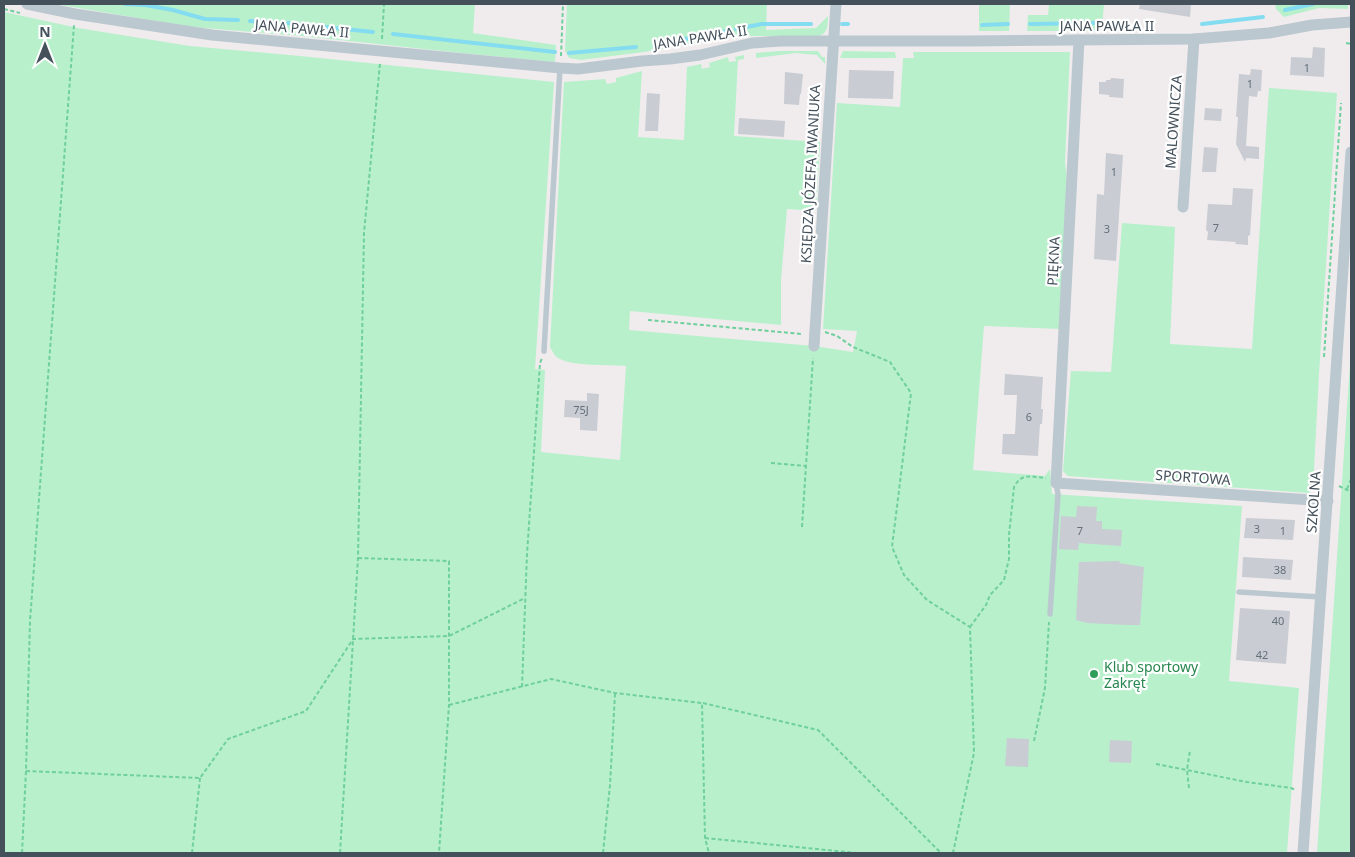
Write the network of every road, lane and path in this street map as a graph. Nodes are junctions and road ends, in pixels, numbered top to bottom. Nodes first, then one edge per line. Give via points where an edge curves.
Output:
1 (27, 4) edge
2 (384, 4) edge
3 (563, 4) edge
4 (836, 4) edge
5 (75, 14) junction
6 (1351, 22) edge
7 (1194, 39) junction
8 (1079, 40) junction
9 (833, 41) junction
10 (1346, 43) dead end
11 (1351, 44) edge
12 (381, 50) junction
13 (560, 68) junction
14 (1351, 152) edge
15 (1183, 207) dead end
16 (648, 320) dead end
17 (815, 336) junction
18 (544, 351) joint
19 (771, 463) dead end
20 (806, 466) junction
21 (1351, 479) edge
22 (1056, 483) junction
23 (1347, 489) dead end
24 (1328, 501) junction
25 (802, 527) dead end
26 (358, 558) junction
27 (1239, 592) dead end
28 (1321, 597) junction
29 (525, 598) junction
30 (1050, 614) joint
31 (970, 627) junction
32 (449, 636) junction
33 (353, 640) junction
34 (522, 687) junction
35 (615, 693) junction
36 (702, 703) junction
37 (449, 705) junction
38 (1034, 741) dead end
39 (1190, 750) dead end
40 (1156, 764) dead end
41 (1187, 770) junction
42 (26, 771) junction
43 (200, 778) junction
44 (1189, 788) dead end
45 (1296, 790) dead end
46 (705, 838) junction
47 (22, 853) edge
48 (192, 853) edge
49 (340, 853) edge
50 (439, 853) edge
51 (603, 853) edge
52 (709, 853) edge
53 (857, 853) edge
54 (941, 853) edge
55 (953, 853) edge
56 (1304, 853) edge

1 - 5 street, JANA PAWŁA II
2 - 12 path
3 - 13 path
4 - 9 street, KSIĘDZA JÓZEFA IWANIUKA
5 - 12 street, JANA PAWŁA II via 212,35
5 - 42 path via 30,621
6 - 7 street, JANA PAWŁA II
7 - 8 street, JANA PAWŁA II
7 - 15 street, MALOWNICZA
8 - 9 street, JANA PAWŁA II
8 - 22 street, PIĘKNA
9 - 13 street, JANA PAWŁA II via 781,41 670,60
9 - 17 street, KSIĘDZA JÓZEFA IWANIUKA
10 - 11 path
12 - 13 street, JANA PAWŁA II
12 - 26 path via 364,232
13 - 18 lane
14 - 24 street, SZKOLNA
16 - 17 path
17 - 20 path
17 - 31 path via 837,336 890,362 911,393 892,547 904,575 927,600
18 - 29 path via 540,363
19 - 20 path
20 - 25 path
21 - 23 path
22 - 24 street, SPORTOWA
22 - 30 lane via 1058,494
22 - 31 path via 1052,479 1024,476 1018,480 1012,494 1009,559 1004,580 990,595
24 - 28 street, SZKOLNA
26 - 32 path via 449,561
26 - 33 path
27 - 28 lane
28 - 56 street, SZKOLNA
29 - 32 path
29 - 34 path
30 - 38 path via 1045,688
31 - 55 path via 974,754
32 - 33 path
32 - 37 path
33 - 43 path via 306,712 228,739
33 - 49 path
34 - 35 path via 551,679
34 - 37 path
35 - 36 path
35 - 51 path
36 - 46 path
36 - 54 path via 818,730
37 - 50 path
39 - 41 path
40 - 41 path
41 - 44 path
41 - 45 path
42 - 43 path
42 - 47 path
43 - 48 path
46 - 52 path
46 - 53 path

